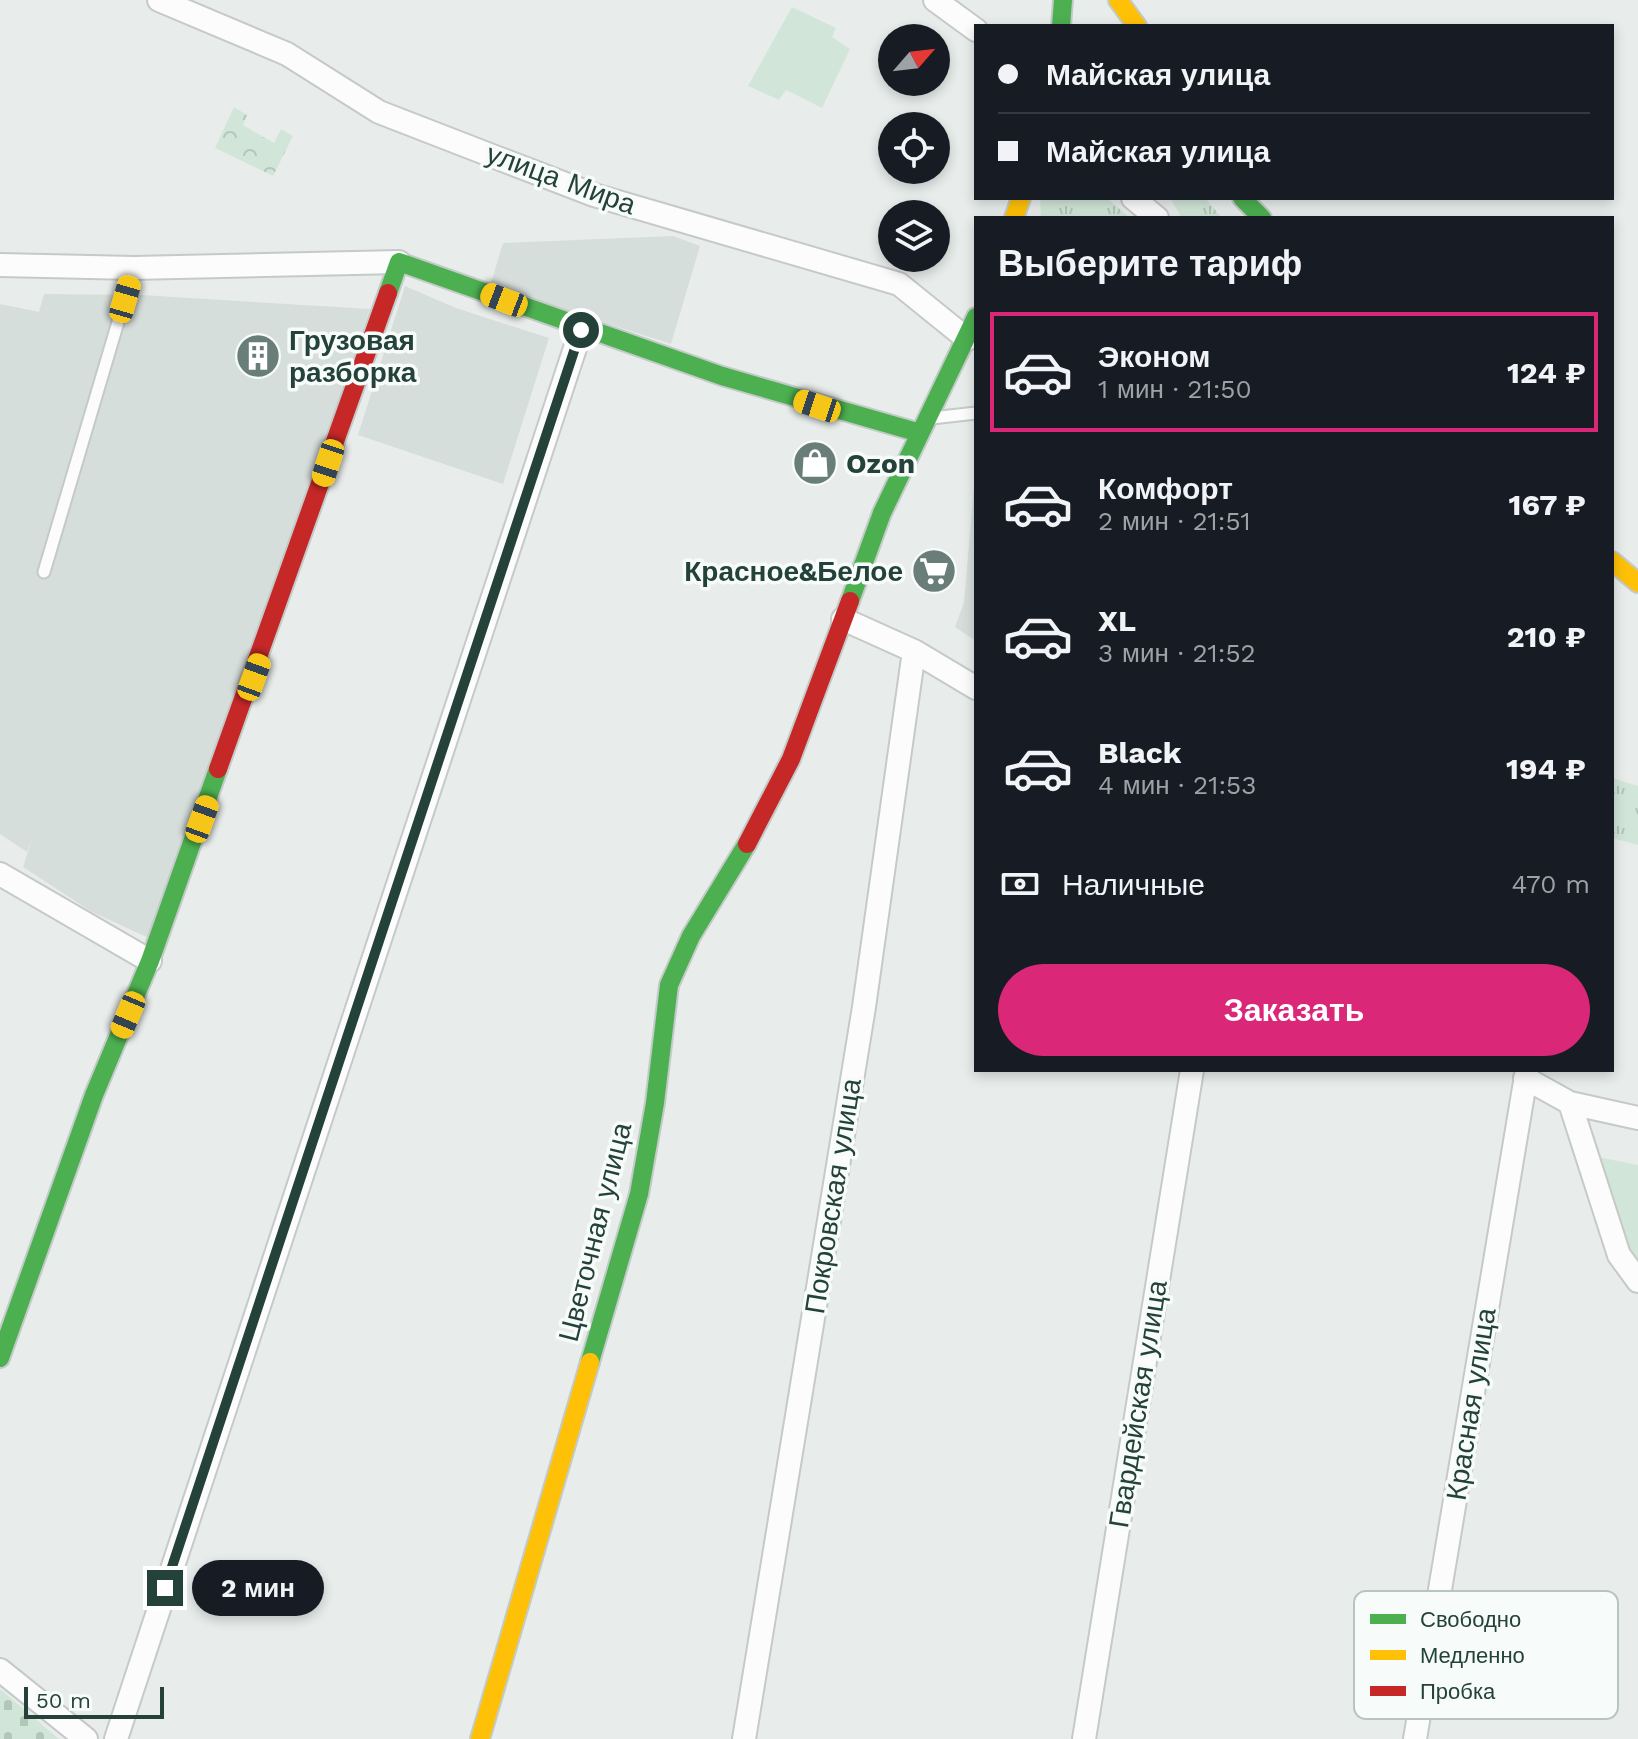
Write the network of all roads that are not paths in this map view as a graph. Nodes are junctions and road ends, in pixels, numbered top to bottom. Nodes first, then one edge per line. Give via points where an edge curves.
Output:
1 (159, 0) edge
2 (935, 0) edge
3 (959, 0) edge
4 (1063, 0) edge
5 (1118, 7) edge
6 (1061, 24) edge
7 (1135, 24) edge
8 (972, 26) edge
9 (1135, 200) edge
10 (1244, 200) edge
11 (1155, 216) edge
12 (1260, 216) edge
13 (399, 262) junction
14 (0, 265) edge
15 (134, 268) junction
16 (974, 322) edge
17 (581, 330) junction
18 (967, 339) junction
19 (974, 414) edge
20 (924, 426) junction
21 (1614, 563) edge
22 (44, 572) dead end
23 (1638, 583) edge
24 (843, 619) junction
25 (914, 651) junction
26 (974, 687) edge
27 (0, 874) edge
28 (150, 961) junction
29 (1192, 1072) edge
30 (1526, 1074) edge
31 (1570, 1103) junction
32 (1638, 1118) edge
33 (1638, 1281) edge
34 (0, 1358) edge
35 (1440, 1591) edge
36 (0, 1670) edge
37 (1418, 1719) edge
38 (86, 1739) edge
39 (116, 1739) edge
40 (480, 1739) edge
41 (744, 1739) edge
42 (1084, 1739) edge
43 (1415, 1739) edge

1 - 18 street, улица Мира via 287,54 400,121 594,195 899,284
2 - 8 street
3 - 8 lane
4 - 6 main road
5 - 7 main road
9 - 11 street
10 - 12 main road
13 - 15 street
13 - 17 main road
13 - 28 main road
14 - 15 street
15 - 22 lane
16 - 18 main road, Цветочная улица
17 - 20 main road via 817,406
17 - 39 street
18 - 20 main road, Цветочная улица
19 - 20 lane
20 - 24 main road, Цветочная улица via 882,513
21 - 23 main road
24 - 25 street
24 - 40 main road, Цветочная улица via 791,759 669,985 639,1194
25 - 26 street
25 - 41 street, Покровская улица via 864,1007
27 - 28 street
28 - 34 main road via 94,1095
29 - 42 street, Гвардейская улица
30 - 31 street
30 - 35 street, Красная улица
31 - 32 street
31 - 33 street via 1619,1255
36 - 38 street
37 - 43 street, Красная улица

